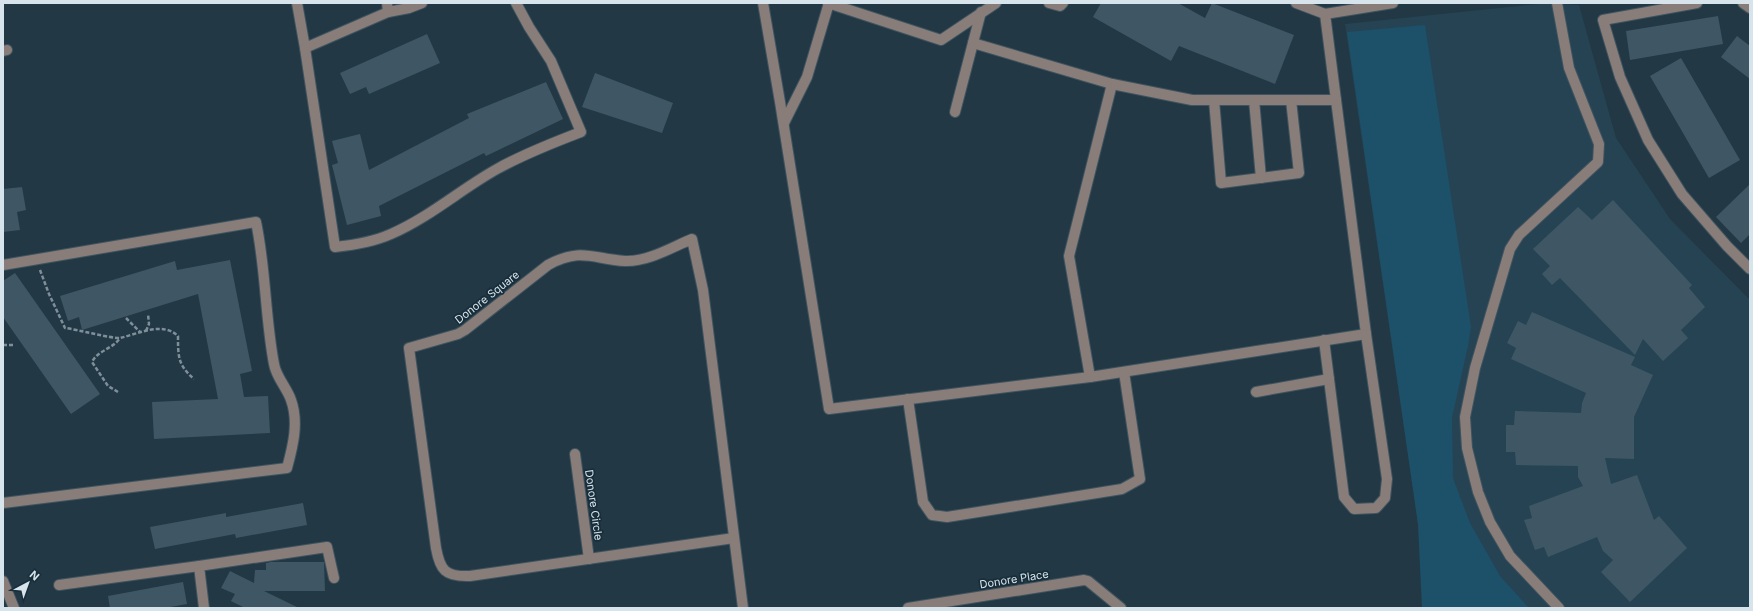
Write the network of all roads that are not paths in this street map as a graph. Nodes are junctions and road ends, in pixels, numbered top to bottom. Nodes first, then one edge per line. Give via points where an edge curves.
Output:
1 (297, 3) edge
2 (422, 3) edge
3 (516, 3) edge
4 (763, 3) edge
5 (829, 3) edge
6 (996, 3) edge
7 (1048, 3) edge
8 (1063, 3) edge
9 (1296, 3) edge
10 (1393, 3) edge
11 (1557, 3) edge
12 (1697, 3) edge
13 (1743, 3) edge
14 (388, 7) edge
15 (1750, 8) edge
16 (981, 12) junction
17 (1325, 14) junction
18 (972, 43) junction
19 (304, 48) junction
20 (1112, 84) junction
21 (1214, 100) junction
22 (1254, 100) junction
23 (1291, 100) junction
24 (1336, 100) junction
25 (955, 112) dead end
26 (784, 123) junction
27 (1261, 178) junction
28 (3, 265) edge
29 (1750, 269) edge
30 (1366, 334) junction
31 (1324, 340) junction
32 (1124, 372) junction
33 (1090, 377) junction
34 (1329, 379) junction
35 (1256, 392) dead end
36 (908, 399) junction
37 (575, 454) dead end
38 (3, 503) edge
39 (734, 538) junction
40 (589, 559) junction
41 (199, 566) junction
42 (334, 578) dead end
43 (3, 581) edge
44 (59, 585) dead end
45 (1118, 605) edge
46 (14, 608) edge
47 (204, 608) edge
48 (743, 608) edge
49 (908, 608) edge
50 (1559, 608) edge

1 - 19 street
2 - 14 street via 409,8
3 - 19 street via 551,61 581,132 541,146 496,169 442,206 391,234 363,244 335,247
4 - 26 street
5 - 16 street via 941,40
5 - 26 street via 807,77
6 - 16 street
7 - 8 street via 1060,6
9 - 17 street
10 - 17 street
11 - 50 street via 1569,68 1599,144 1598,162 1520,235 1510,249 1475,368 1465,417 1467,448 1478,492 1490,522 1510,556
12 - 29 street via 1603,20 1620,77 1648,140 1682,194 1726,246
13 - 15 street
14 - 19 street
16 - 18 street
17 - 24 street
18 - 20 street
18 - 25 street
20 - 21 street via 1192,100
20 - 33 street via 1069,256
21 - 22 street
21 - 27 street via 1221,183
22 - 23 street
22 - 27 street
23 - 24 street
23 - 27 street via 1299,173
24 - 30 street
26 - 36 street via 829,409
28 - 38 street via 256,222 274,366 292,400 296,433 288,468
30 - 31 street
30 - 34 street via 1387,479 1385,498 1376,508 1354,509 1344,497
31 - 32 street
31 - 34 street
32 - 33 street
32 - 36 street via 1140,479 1122,489 947,516 932,515 923,502
33 - 36 street
34 - 35 street
37 - 40 street, Donore Circle
39 - 40 street, Donore Square
39 - 40 street, Donore Square via 702,290 692,238 637,260 626,261 581,254 562,258 548,265 458,334 409,348 439,564 451,574 460,577
39 - 48 street, Donore Square
41 - 42 street via 327,547
41 - 44 street
41 - 47 street
43 - 46 street
45 - 49 street, Donore Place via 1084,580

